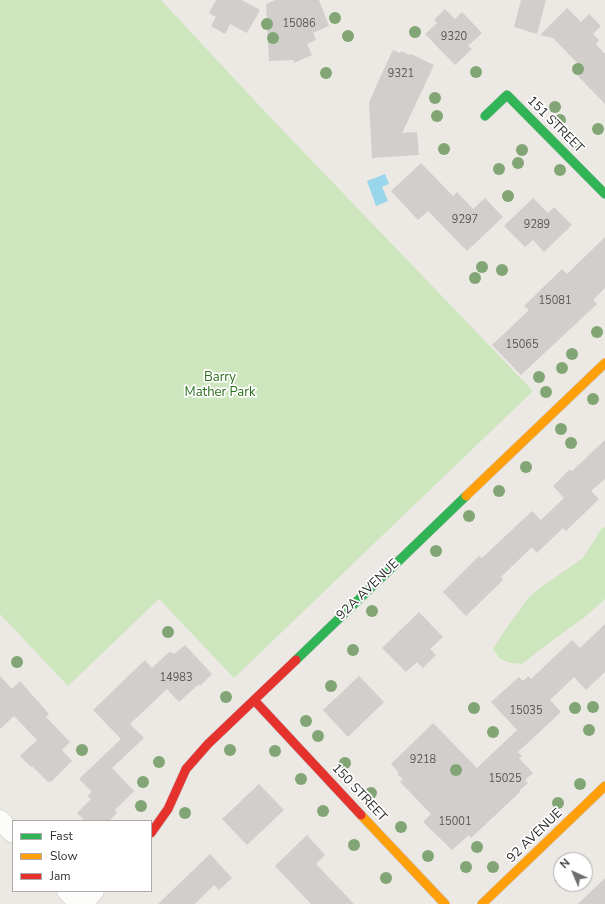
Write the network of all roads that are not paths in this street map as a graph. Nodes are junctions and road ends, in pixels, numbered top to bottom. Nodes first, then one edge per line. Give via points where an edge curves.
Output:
1 (486, 116) dead end
2 (605, 194) edge
3 (605, 363) edge
4 (254, 700) junction
5 (605, 786) edge
6 (0, 820) edge
7 (152, 832) edge
8 (12, 833) edge
9 (68, 892) edge
10 (93, 892) edge
11 (80, 904) edge
12 (445, 904) edge
13 (482, 904) edge

1 - 2 street, 151 STREET via 507,95
3 - 4 street, 92A AVENUE
4 - 7 street, 92A AVENUE via 190,765 168,809
4 - 12 street, 150 STREET
5 - 13 street, 92 AVENUE
6 - 8 street
9 - 11 street
10 - 11 street

